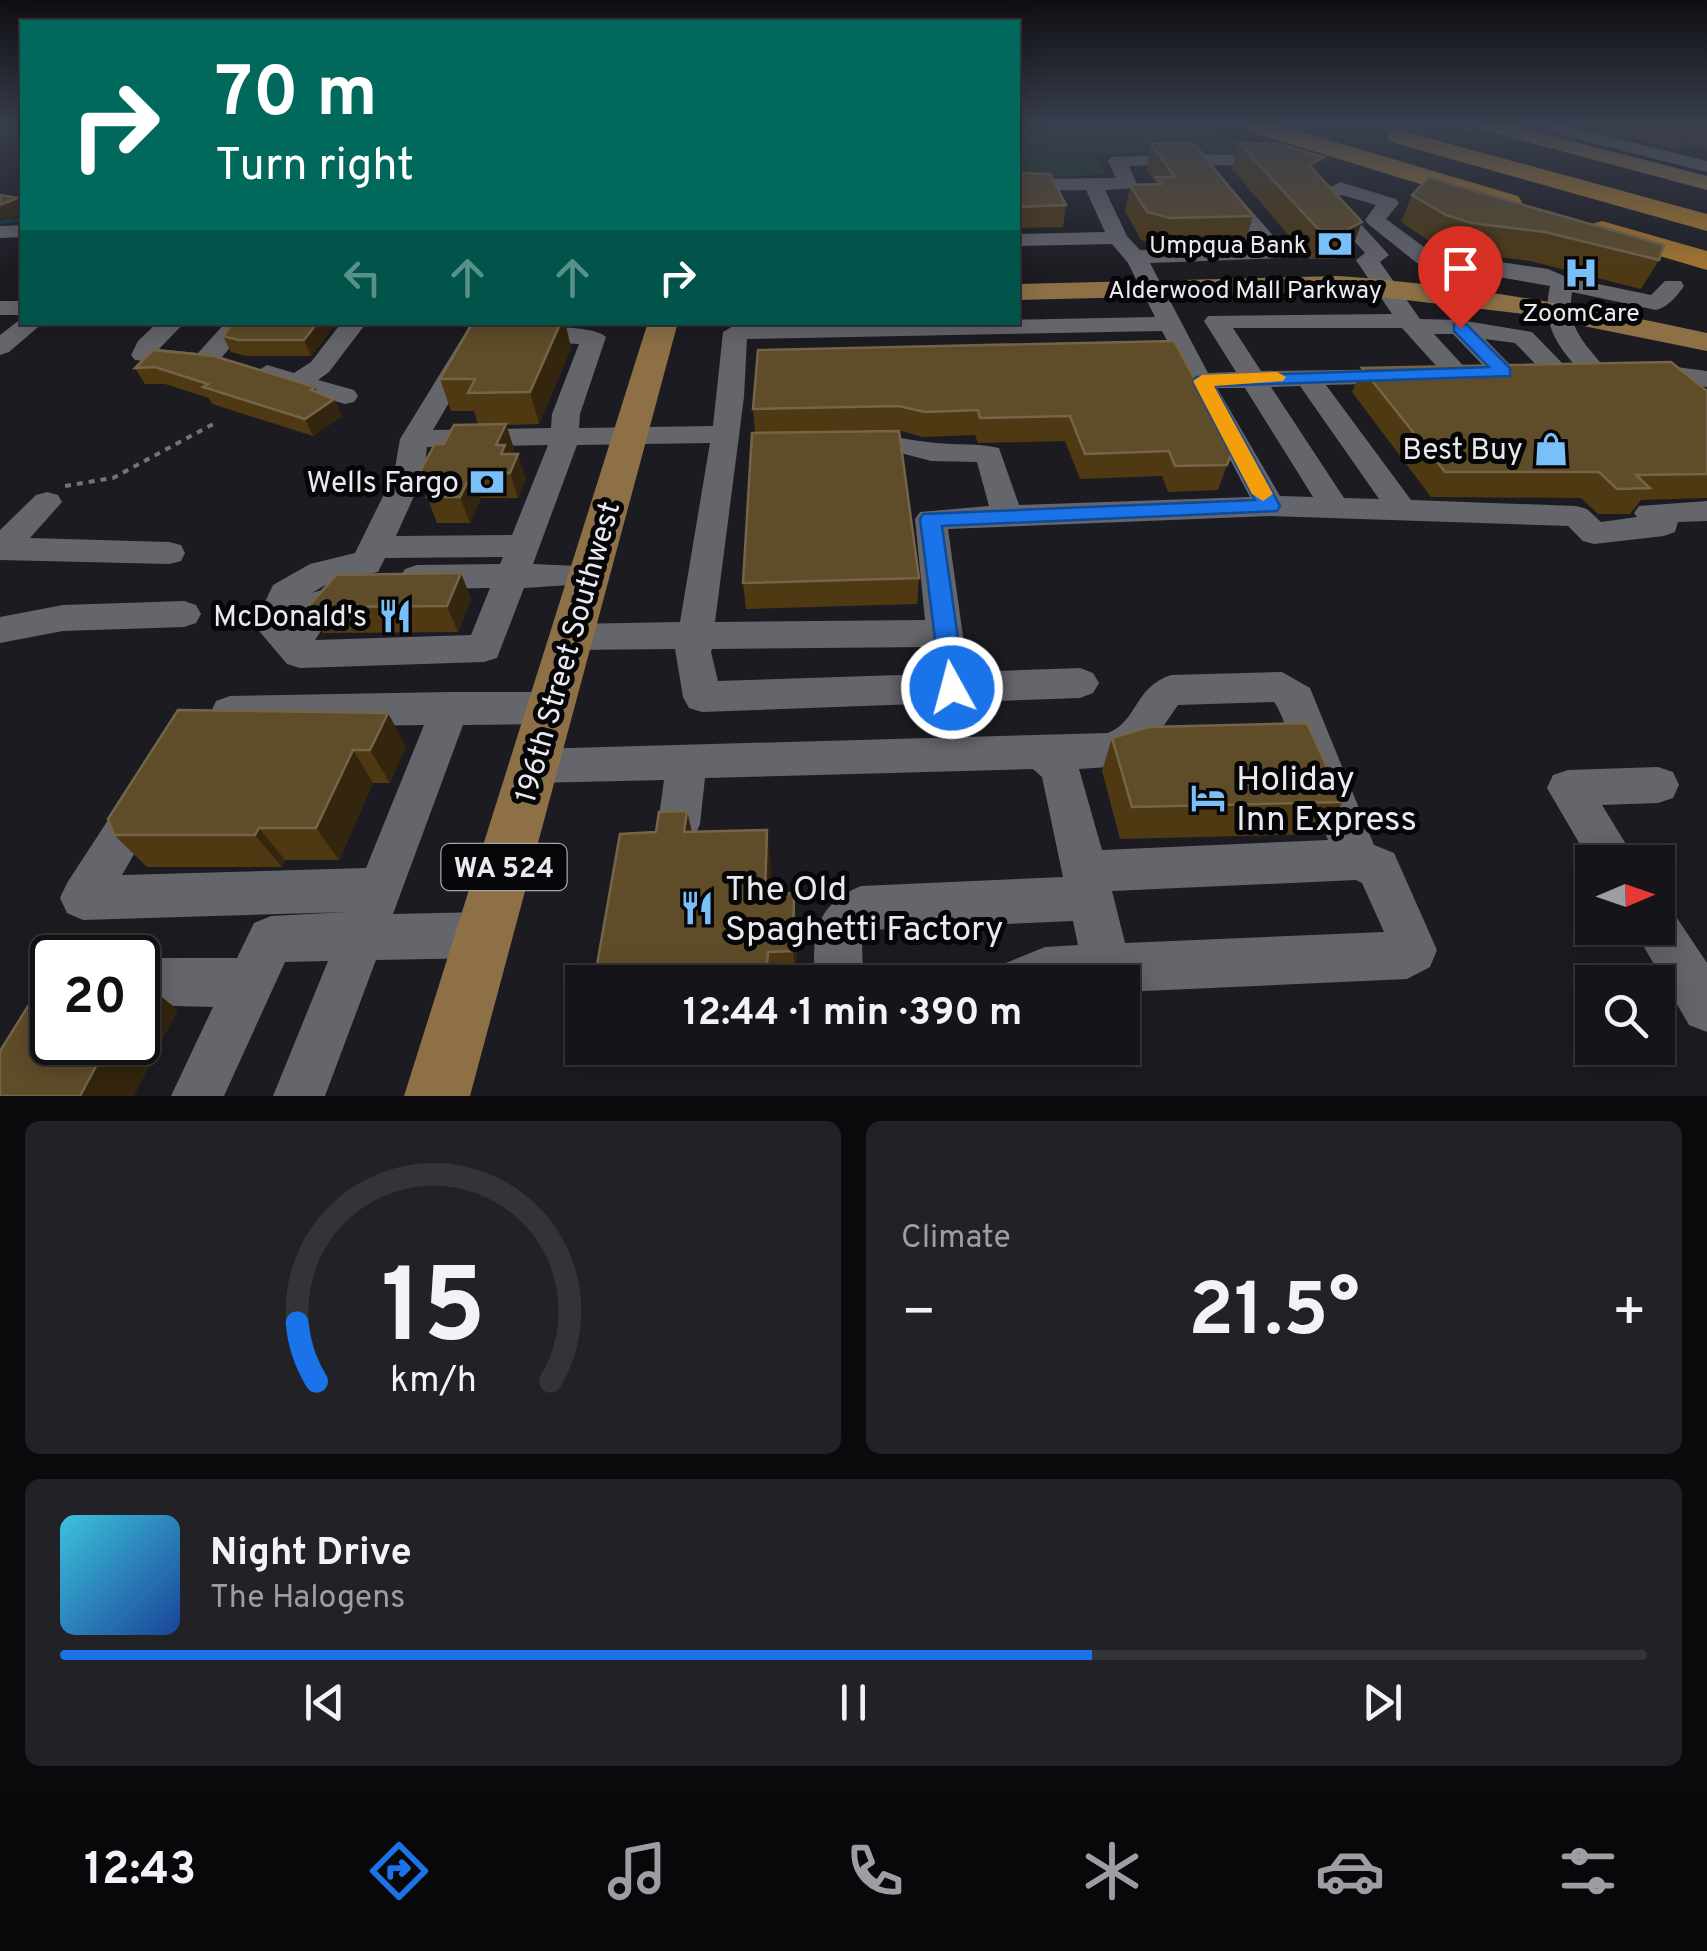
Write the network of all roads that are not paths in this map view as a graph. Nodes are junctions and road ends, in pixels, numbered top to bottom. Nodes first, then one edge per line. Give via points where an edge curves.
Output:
1 (1126, 177) edge
2 (1212, 177) edge
3 (1325, 177) edge
4 (1425, 177) edge
5 (1550, 177) edge
6 (1574, 177) edge
7 (1020, 185) edge
8 (1064, 185) junction
9 (1093, 186) junction
10 (1340, 188) junction
11 (1538, 211) edge
12 (1707, 211) edge
13 (1576, 222) edge
14 (1707, 223) edge
15 (1020, 240) edge
16 (1115, 245) junction
17 (1378, 255) junction
18 (1425, 258) junction
19 (1707, 261) edge
20 (1673, 286) dead end
21 (1384, 287) junction
22 (1154, 288) junction
23 (1020, 292) edge
24 (1559, 296) junction
25 (1411, 323) junction
26 (28, 325) edge
27 (170, 325) edge
28 (238, 325) edge
29 (352, 325) edge
30 (662, 325) edge
31 (1460, 328) junction
32 (480, 329) edge
33 (887, 335) edge
34 (1176, 336) junction
35 (1707, 342) edge
36 (0, 347) edge
37 (229, 363) junction
38 (1594, 370) junction
39 (1556, 371) junction
40 (1504, 372) junction
41 (1458, 373) junction
42 (1307, 377) junction
43 (1254, 378) junction
44 (1202, 381) junction
45 (297, 382) junction
46 (1701, 390) edge
47 (345, 396) dead end
48 (565, 438) junction
49 (629, 438) junction
50 (414, 439) junction
51 (722, 441) junction
52 (839, 444) edge
53 (760, 446) edge
54 (48, 502) road end
55 (1270, 506) junction
56 (1335, 508) junction
57 (1400, 508) junction
58 (1707, 511) edge
59 (1007, 516) junction
60 (0, 548) edge
61 (169, 554) dead end
62 (517, 561) junction
63 (588, 574) junction
64 (334, 588) junction
65 (184, 614) dead end
66 (0, 630) edge
67 (944, 633) junction
68 (695, 636) junction
69 (571, 637) junction
70 (462, 650) junction
71 (1080, 683) dead end
72 (952, 688) junction
73 (450, 708) junction
74 (550, 708) junction
75 (1042, 752) junction
76 (686, 762) junction
77 (534, 766) junction
78 (1658, 785) dead end
79 (679, 824) edge
80 (1604, 845) edge
81 (1358, 859) junction
82 (1087, 885) junction
83 (382, 889) junction
84 (484, 936) junction
85 (361, 938) junction
86 (1667, 945) edge
87 (839, 965) edge
88 (1106, 965) edge
89 (1140, 967) edge
90 (160, 981) edge
91 (249, 983) junction
92 (1707, 1008) edge
93 (197, 1096) edge
94 (298, 1096) edge
95 (437, 1096) edge

1 - 9 street via 1133,191
2 - 16 street via 1276,253
3 - 10 street via 1348,184
4 - 11 highway
5 - 14 highway
6 - 12 highway
7 - 8 street
8 - 9 street
8 - 16 street
9 - 16 street
10 - 17 street via 1324,196
10 - 18 street via 1389,203 1375,220
13 - 19 highway
15 - 16 street
16 - 22 street
17 - 18 street
17 - 21 street via 1368,260
18 - 24 street via 1548,276
20 - 24 street via 1656,302
21 - 22 main road, Alderwood Mall Parkway
21 - 24 main road, Alderwood Mall Parkway
21 - 25 street
22 - 23 main road, Alderwood Mall Parkway
22 - 34 street
24 - 35 main road, Alderwood Mall Parkway
24 - 38 street via 1561,336
25 - 31 street
25 - 41 street
25 - 43 street via 1216,321
26 - 36 street
27 - 37 street via 144,356
28 - 37 street
29 - 45 street via 320,367
30 - 49 main road, 196th Street Southwest / WA 524
31 - 39 street via 1523,337
31 - 40 street
32 - 48 street via 594,337 566,414
32 - 50 street
33 - 34 street
33 - 51 street via 735,332
34 - 44 street
37 - 45 street
38 - 39 street
38 - 46 street via 1659,371
39 - 40 street
40 - 41 street
41 - 42 street
42 - 43 street
42 - 57 street
43 - 44 street
43 - 56 street
44 - 55 street
45 - 47 street
48 - 49 street
48 - 50 street
48 - 62 street
49 - 51 street
49 - 63 main road, 196th Street Southwest / WA 524
50 - 64 street via 409,474
51 - 53 street
51 - 68 street
52 - 59 street via 989,454
54 - 60 street
55 - 56 street
55 - 59 street
56 - 57 street
57 - 58 street via 1576,516 1594,533 1664,525 1650,513
59 - 67 street via 930,519
60 - 61 street
62 - 63 street
62 - 64 street
62 - 70 street via 484,648
63 - 69 main road, 196th Street Southwest / WA 524
64 - 70 street via 310,643 451,640
64 - 70 street via 322,572 284,594 272,625 300,654
65 - 66 street via 63,618
67 - 68 street
67 - 72 street
68 - 69 street
68 - 72 street via 702,697
69 - 74 main road, 196th Street Southwest / WA 524
71 - 72 street
73 - 74 street
73 - 83 street
73 - 83 street via 184,735 83,898
74 - 77 main road, 196th Street Southwest / WA 524
75 - 76 street
75 - 81 street via 1123,748 1138,734 1146,712 1171,690 1282,687 1297,699
75 - 82 street via 1066,787
76 - 77 street
76 - 79 street
77 - 84 main road, 196th Street Southwest / WA 524
78 - 80 street via 1568,788
81 - 82 street
81 - 89 street via 1378,868 1414,944 1406,955
82 - 87 street via 861,908 846,915 838,931
82 - 88 street
83 - 85 street
84 - 85 street
84 - 95 main road, 196th Street Southwest / WA 524
85 - 91 street via 271,939
85 - 94 street
86 - 92 street
90 - 91 street
91 - 93 street

